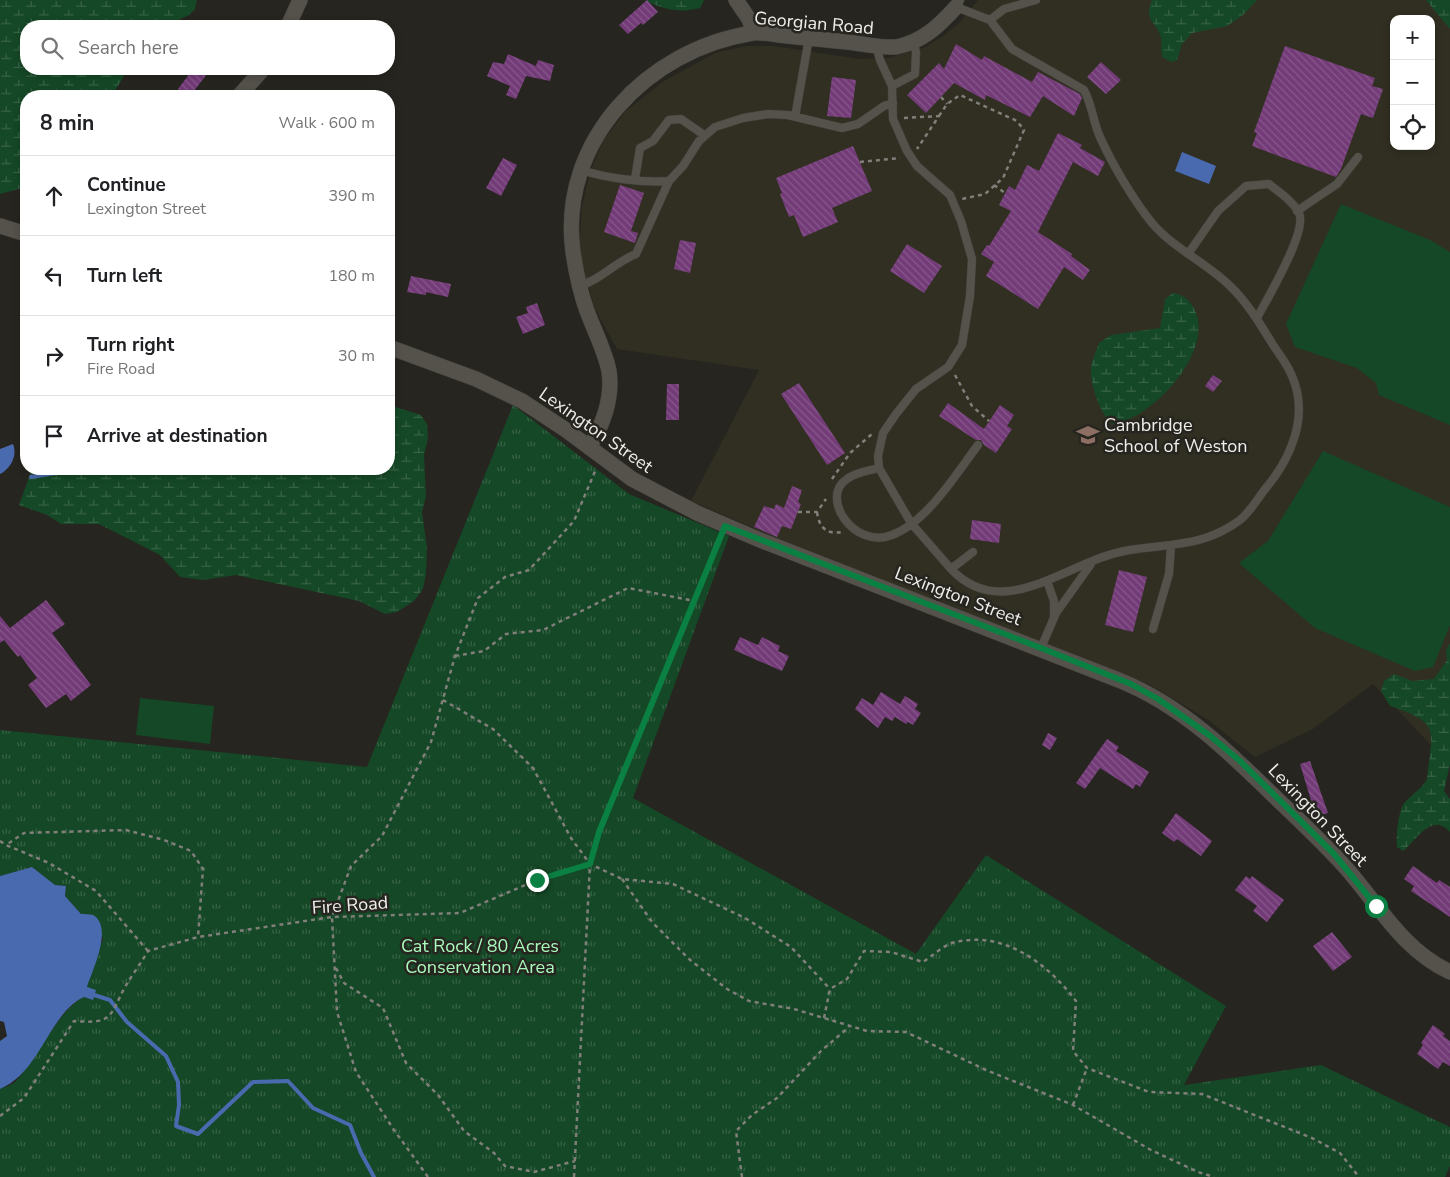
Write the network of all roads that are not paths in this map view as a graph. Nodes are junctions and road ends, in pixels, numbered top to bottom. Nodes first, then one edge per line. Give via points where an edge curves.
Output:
1 (300, 0) edge
2 (736, 0) edge
3 (1036, 0) edge
4 (958, 4) edge
5 (291, 20) edge
6 (990, 20) junction
7 (754, 33) junction
8 (809, 38) junction
9 (914, 44) junction
10 (876, 46) junction
11 (258, 75) edge
12 (892, 86) junction
13 (244, 90) edge
14 (893, 103) junction
15 (795, 117) junction
16 (704, 135) junction
17 (1358, 157) dead end
18 (580, 170) junction
19 (635, 179) junction
20 (669, 181) junction
21 (1297, 210) junction
22 (0, 226) edge
23 (20, 232) edge
24 (1188, 254) junction
25 (579, 286) junction
26 (1257, 318) junction
27 (395, 349) edge
28 (978, 445) dead end
29 (589, 447) junction
30 (879, 468) junction
31 (911, 523) junction
32 (1171, 546) junction
33 (973, 552) dead end
34 (1094, 560) junction
35 (951, 569) junction
36 (1047, 581) junction
37 (1052, 620) junction
38 (1153, 629) dead end
39 (1041, 648) junction
40 (1450, 972) edge

1 - 5 street
2 - 7 street
3 - 6 lane via 1004,9
4 - 6 lane
4 - 9 street via 942,22
6 - 24 lane via 1012,49 1084,90 1100,138 1130,189 1153,224
7 - 8 street, Georgian Road
7 - 18 street, Georgian Road via 682,57 641,83 605,121
8 - 10 street, Georgian Road
8 - 15 lane
9 - 10 street, Georgian Road
9 - 12 lane via 915,74
10 - 12 lane
11 - 13 street
12 - 14 lane
14 - 15 lane via 858,124 842,128
14 - 30 lane via 893,119 907,151 917,166 950,195 962,221 972,259 962,345 948,367 916,389 883,433
15 - 16 lane via 755,115 715,126
16 - 19 lane via 683,120 672,118 653,141 639,150
16 - 20 lane
17 - 21 lane via 1337,184
18 - 19 lane
18 - 25 street, Georgian Road via 571,221
19 - 20 lane
20 - 25 lane via 636,254 595,280
21 - 24 lane via 1269,184 1246,186 1218,211
21 - 26 lane via 1300,234
22 - 23 street
24 - 26 lane via 1231,286
25 - 29 street, Georgian Road via 610,377 606,410
26 - 32 lane via 1292,376 1300,411 1297,431 1281,470 1241,519 1202,540
27 - 29 street, Lexington Street via 506,393 543,414
28 - 31 lane via 933,504
29 - 39 street, Lexington Street via 644,487 725,526
30 - 31 lane
30 - 31 lane via 856,474 841,484 840,511 849,526 864,535 882,538
31 - 35 lane
32 - 34 lane via 1121,552
32 - 38 lane via 1169,574
33 - 35 lane
34 - 36 lane
34 - 37 lane
35 - 36 lane via 969,585 989,591 1017,591
36 - 37 lane via 1054,606
37 - 39 lane
39 - 40 street, Lexington Street via 1144,691 1170,706 1220,744 1334,854 1402,938 1428,960

